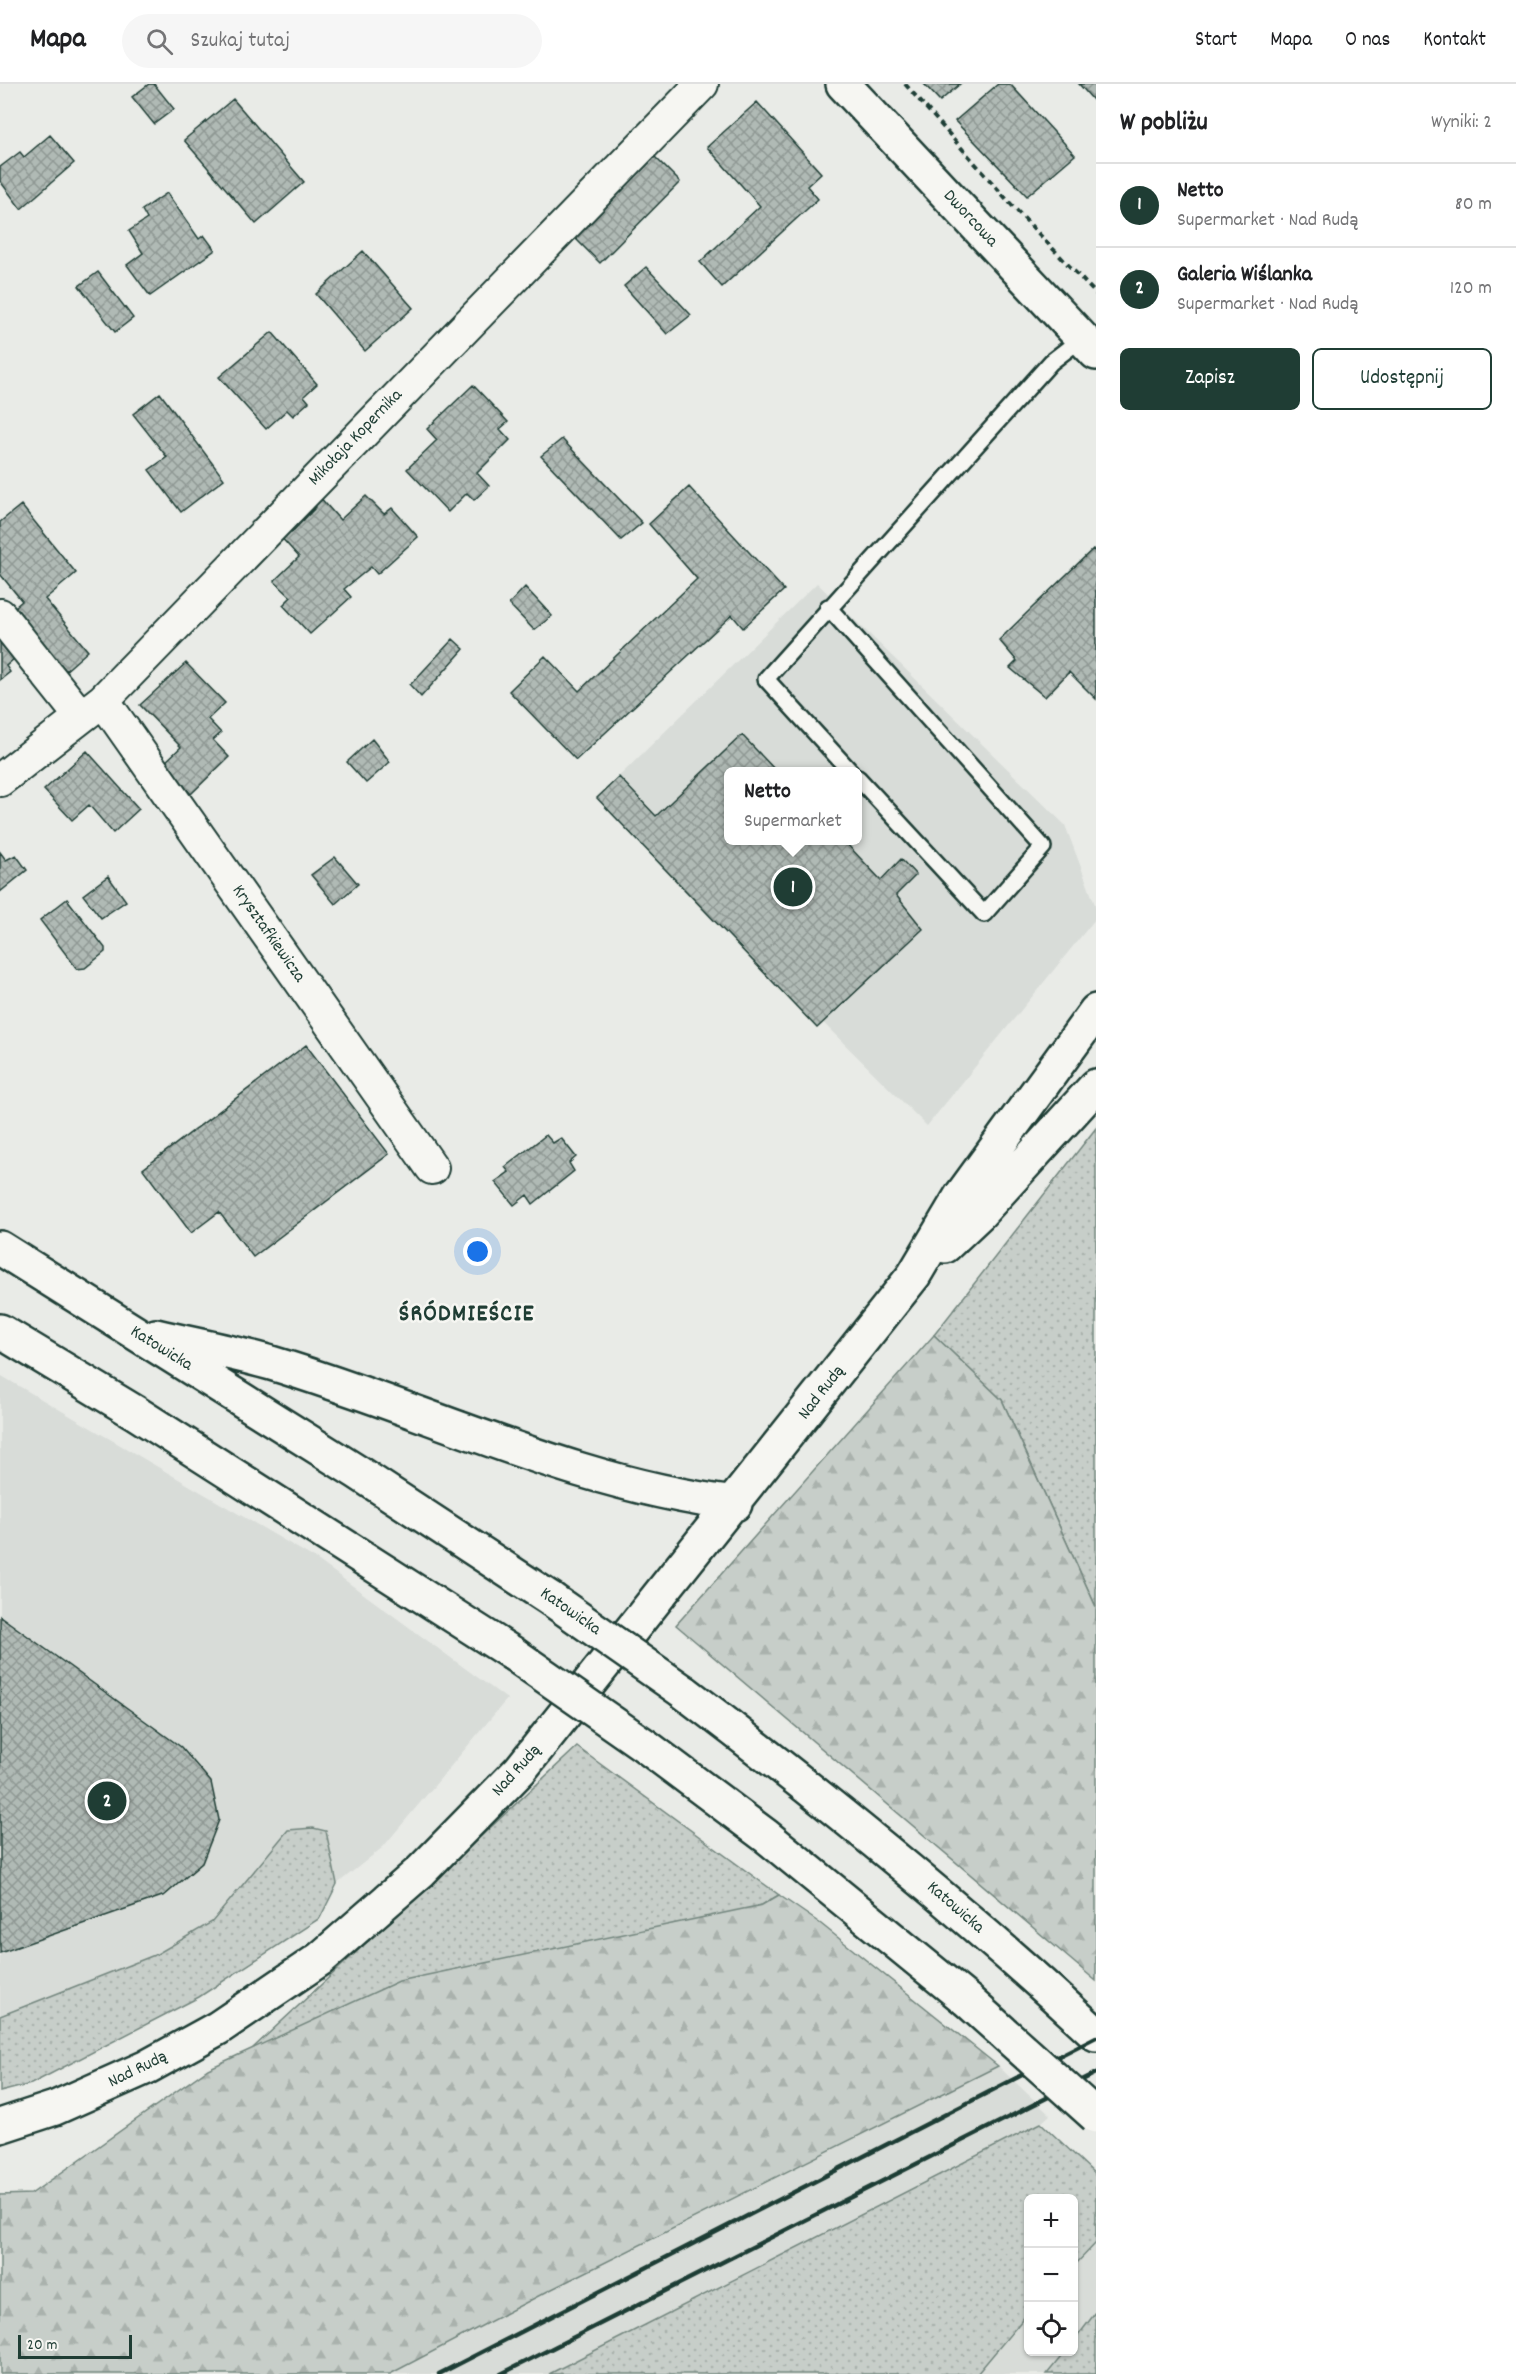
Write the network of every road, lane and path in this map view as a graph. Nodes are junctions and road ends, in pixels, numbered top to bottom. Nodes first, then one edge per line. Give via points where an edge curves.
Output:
1 (702, 84) edge
2 (843, 84) edge
3 (904, 84) edge
4 (1096, 294) edge
5 (1089, 346) edge
6 (828, 607) junction
7 (0, 615) edge
8 (92, 709) junction
9 (847, 767) edge
10 (0, 780) edge
11 (862, 782) edge
12 (1096, 1011) edge
13 (1096, 1086) edge
14 (432, 1168) dead end
15 (0, 1248) edge
16 (915, 1275) junction
17 (130, 1330) junction
18 (0, 1331) edge
19 (735, 1504) junction
20 (1096, 2034) edge
21 (1096, 2116) edge
22 (0, 2126) edge

1 - 8 street, Mikołaja Kopernika
2 - 5 main road, Dworcowa
3 - 4 path
5 - 6 lane via 1051,362
6 - 9 lane via 766,679
6 - 11 lane via 1043,847 984,914
7 - 8 street, Krysztafkiewicza
8 - 10 street, Mikołaja Kopernika
8 - 14 street, Krysztafkiewicza
12 - 16 main road, Nad Rudą via 962,1196
13 - 16 main road, Nad Rudą via 979,1214
15 - 17 main road, Katowicka
16 - 19 main road, Nad Rudą
17 - 19 main road via 270,1363 633,1485 681,1497
17 - 20 main road, Katowicka, bridge via 357,1472 684,1692 807,1785 1022,1966
18 - 21 main road, bridge via 512,1653 647,1747 766,1836 967,2000
19 - 22 main road, Nad Rudą via 520,1770 421,1871 320,1959 218,2028 147,2067 55,2108

